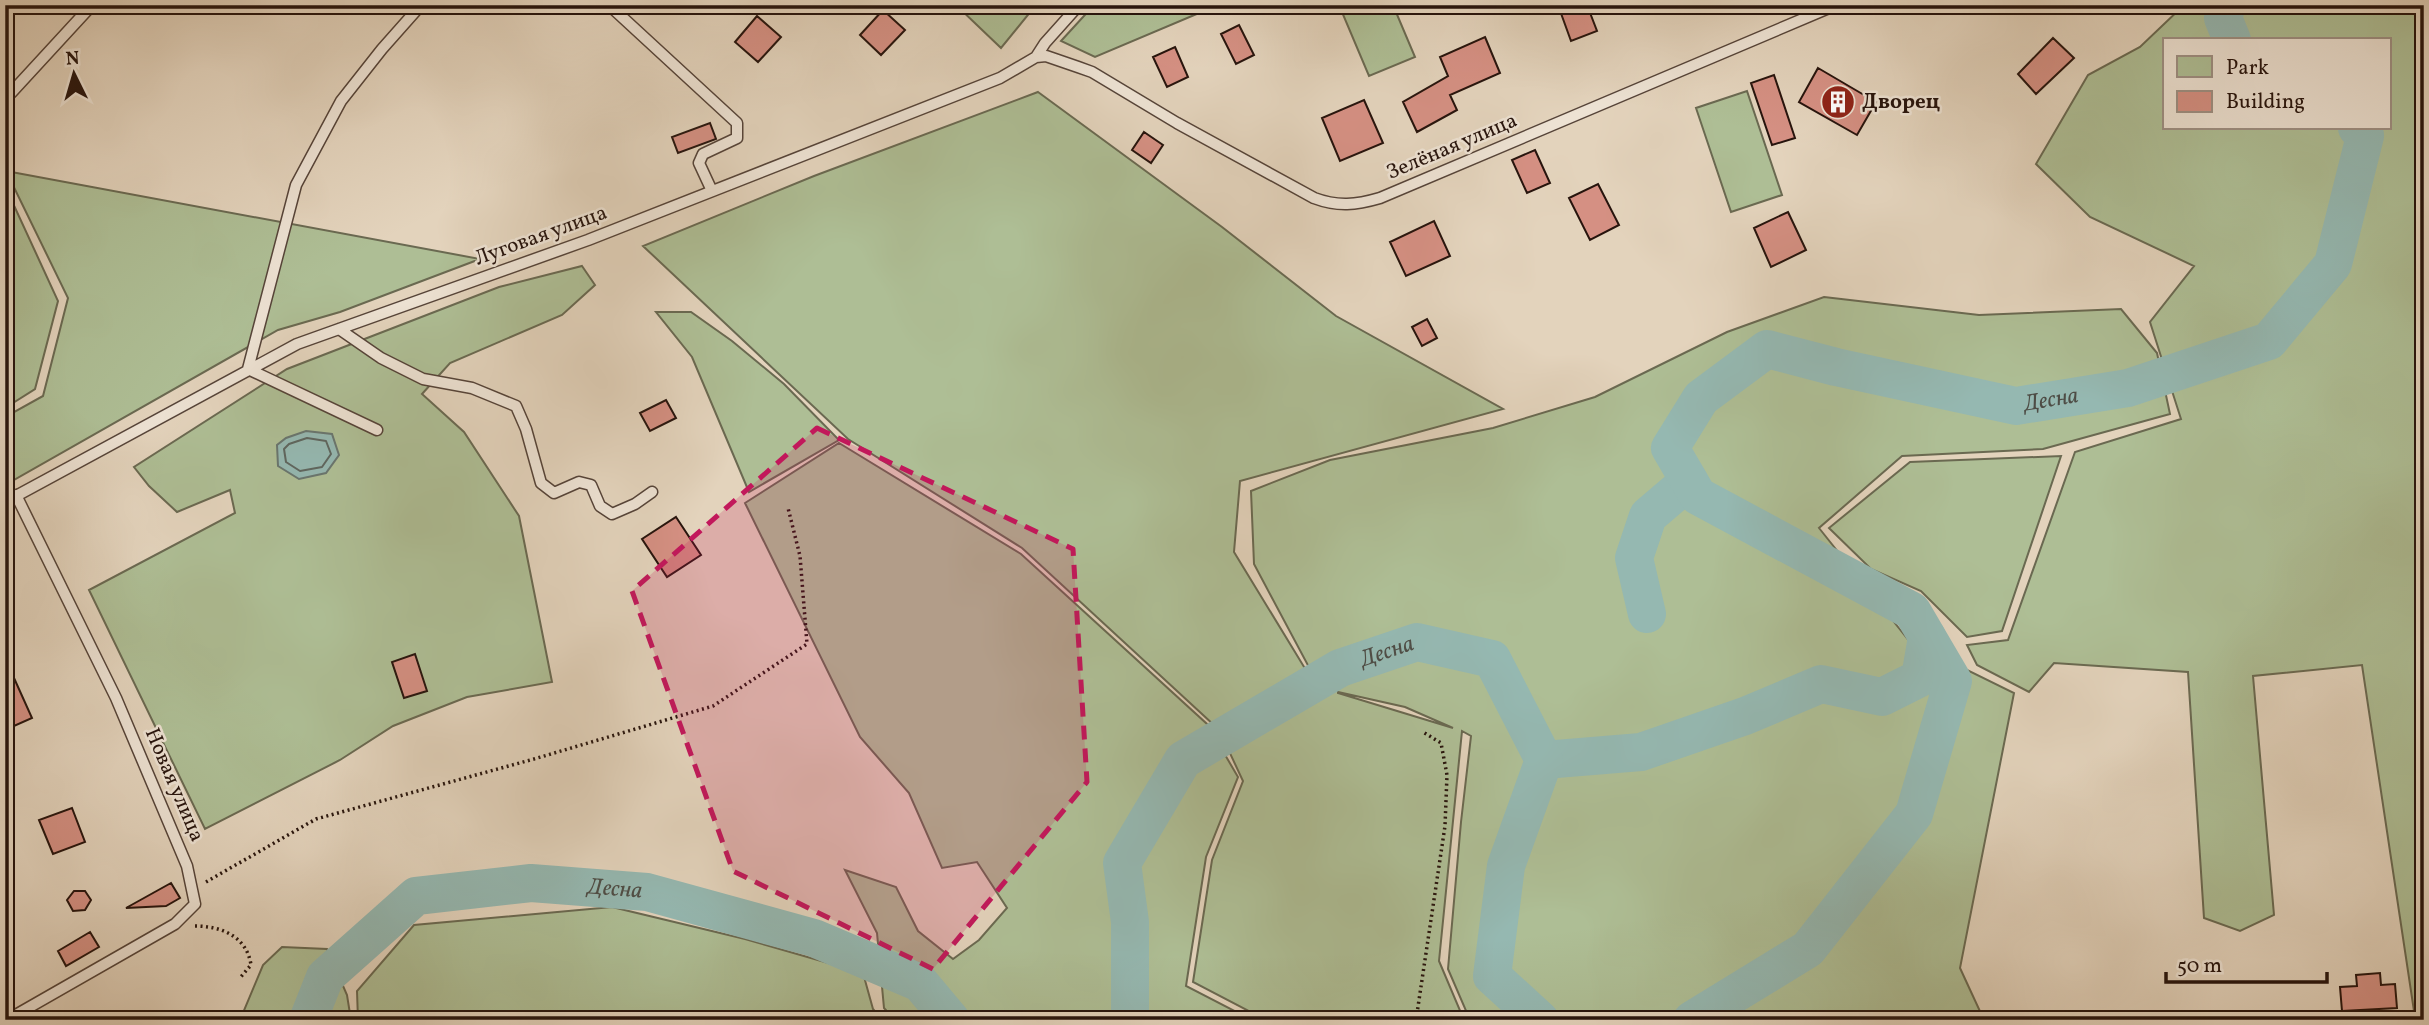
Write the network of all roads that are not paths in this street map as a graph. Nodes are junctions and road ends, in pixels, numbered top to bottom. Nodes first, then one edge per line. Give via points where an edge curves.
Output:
1 (92, 5) edge
2 (421, 5) edge
3 (609, 5) edge
4 (1079, 5) edge
5 (1836, 5) edge
6 (1036, 57) junction
7 (11, 93) dead end
8 (712, 191) junction
9 (339, 329) junction
10 (248, 369) junction
11 (377, 430) dead end
12 (652, 492) dead end
13 (16, 495) junction
14 (5, 502) edge
15 (7, 1020) edge

1 - 7 lane
2 - 10 lane via 341,101 296,185
3 - 8 lane via 737,123 737,138 703,155 699,163
4 - 6 lane
5 - 6 lane, Зелёная улица via 1380,198 1347,206 1314,198 1092,72 1046,56
6 - 8 lane, Луговая улица via 1000,78
8 - 9 lane, Луговая улица
9 - 10 lane, Луговая улица via 296,344
9 - 12 lane via 423,379 472,388 516,406 541,483 554,493 579,482 591,485 600,506 612,514
10 - 11 lane
10 - 13 lane, Луговая улица
13 - 14 lane
13 - 15 lane, Новая улица via 116,698 187,866 195,904 172,925

